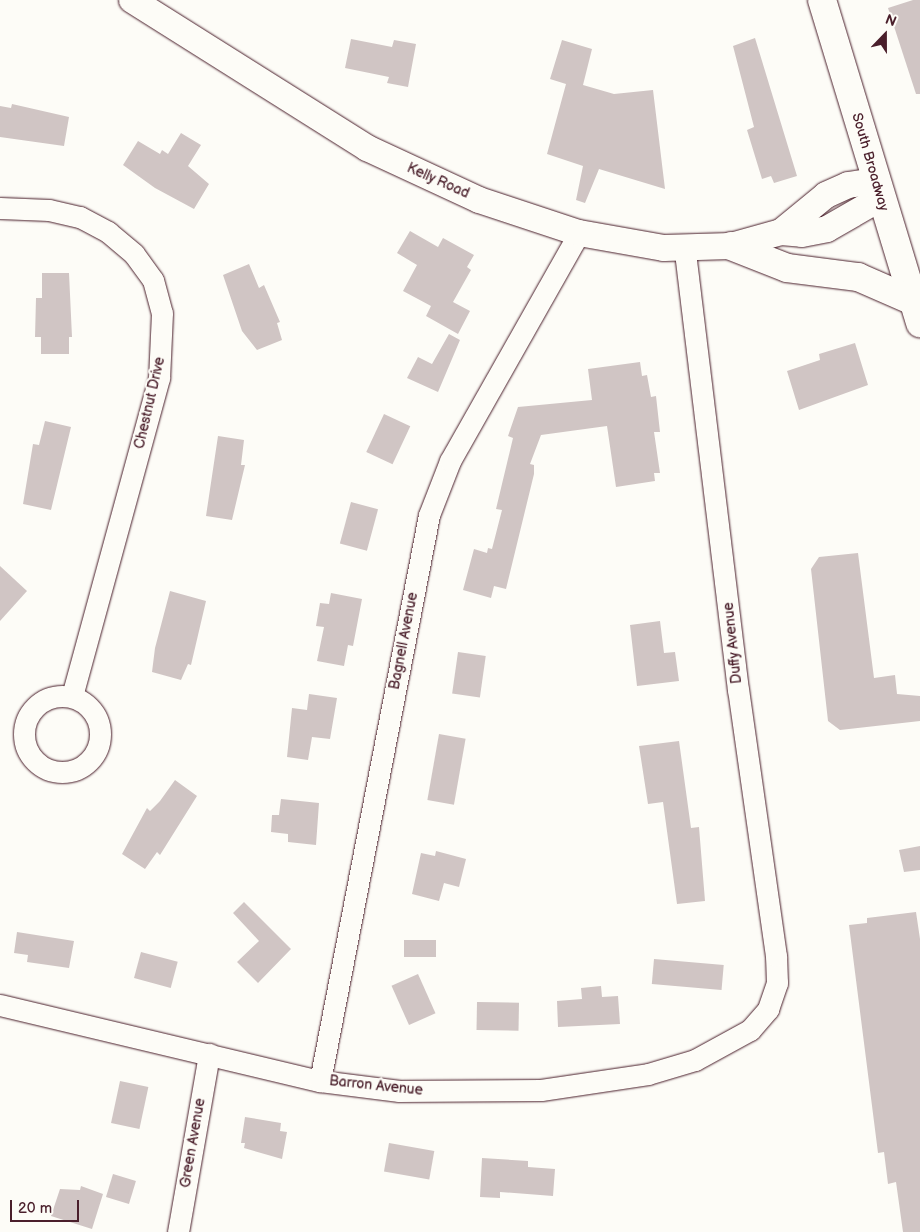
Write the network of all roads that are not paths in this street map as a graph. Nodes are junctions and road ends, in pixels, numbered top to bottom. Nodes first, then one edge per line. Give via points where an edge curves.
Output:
1 (132, 0) edge
2 (822, 0) edge
3 (878, 190) junction
4 (0, 208) edge
5 (579, 233) junction
6 (731, 246) junction
7 (685, 249) junction
8 (916, 312) edge
9 (72, 696) dead end
10 (0, 1005) edge
11 (750, 1030) joint
12 (208, 1054) junction
13 (320, 1080) junction
14 (178, 1232) edge

1 - 5 street, Kelly Road via 367,148 480,200
2 - 3 main road, South Broadway
3 - 6 street, Kelly Road via 827,229 802,234 781,232
3 - 8 main road, South Broadway
4 - 9 street, Chestnut Drive via 49,210 80,217 108,232 134,254 153,280 162,313 159,378
5 - 7 street, Kelly Road via 641,246
5 - 13 street, Bagnell Avenue via 450,461 429,515
6 - 7 street, Kelly Road
6 - 8 main road via 787,268 858,277
7 - 11 street, Duffy Avenue via 738,690 776,956 776,983 768,1009
10 - 12 street, Barron Avenue
11 - 13 street, Barron Avenue via 695,1060 648,1074 541,1090 399,1091
12 - 13 street, Barron Avenue
12 - 14 street, Green Avenue

